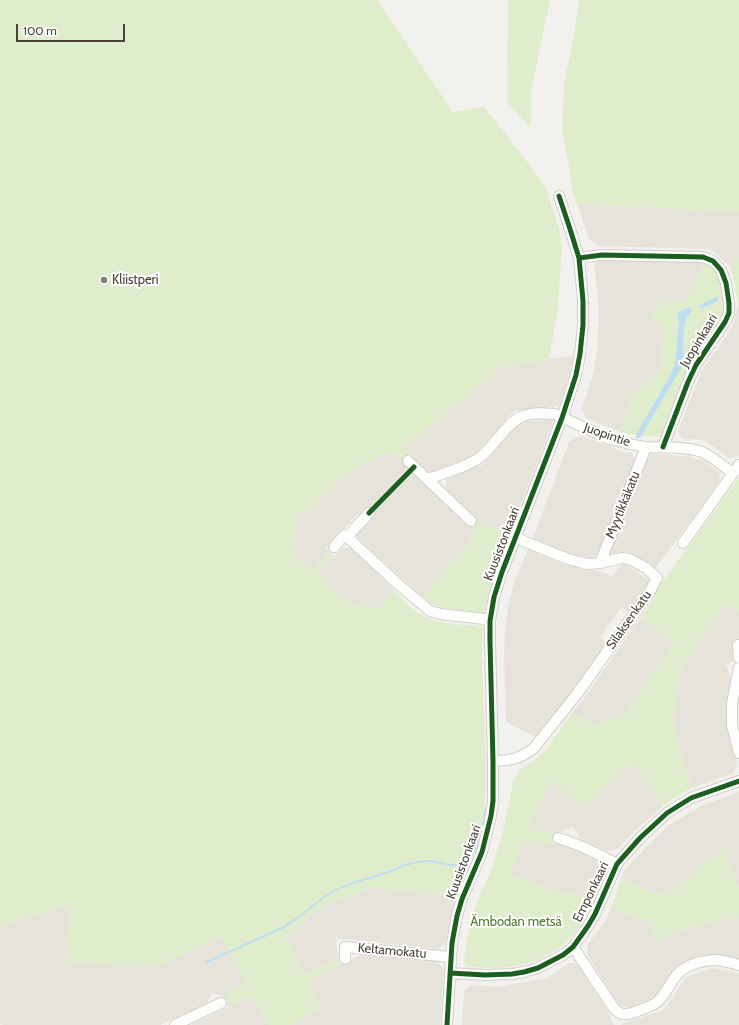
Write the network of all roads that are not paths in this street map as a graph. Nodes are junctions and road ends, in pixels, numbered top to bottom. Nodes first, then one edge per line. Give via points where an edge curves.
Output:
1 (559, 196) dead end
2 (579, 258) junction
3 (562, 418) junction
4 (646, 447) junction
5 (663, 447) junction
6 (408, 461) dead end
7 (736, 469) edge
8 (427, 479) junction
9 (370, 513) dead end
10 (471, 521) dead end
11 (347, 537) junction
12 (516, 538) junction
13 (683, 543) dead end
14 (334, 548) dead end
15 (600, 563) junction
16 (490, 622) junction
17 (738, 645) dead end
18 (739, 658) edge
19 (739, 668) edge
20 (739, 752) edge
21 (493, 761) junction
22 (739, 781) edge
23 (558, 838) dead end
24 (617, 864) junction
25 (573, 947) junction
26 (451, 957) junction
27 (345, 959) dead end
28 (739, 965) edge
29 (450, 973) junction
30 (221, 1003) dead end
31 (175, 1025) edge
32 (447, 1025) edge

1 - 2 street, Kuusistonkaari
2 - 3 street, Kuusistonkaari via 583,301 580,354 576,376
2 - 5 street, Juopinkaari via 602,255 703,257 721,270 726,283 729,313 696,365
3 - 4 street, Juopintie via 609,439
3 - 8 street, Juopintie via 555,414 531,414 520,417 480,458
3 - 12 street, Kuusistonkaari
4 - 5 street, Juopintie
4 - 15 street, Myytikkäkatu
5 - 7 street, Juopintie via 702,452
6 - 8 street
7 - 13 street
8 - 10 street
9 - 11 street
11 - 14 street via 346,535
11 - 16 street via 430,611
12 - 15 street, Silaksenkatu via 568,559 588,564
12 - 16 street, Kuusistonkaari via 494,597
15 - 21 street, Silaksenkatu via 622,558 630,559 657,578 577,694 533,750 515,759
16 - 21 street, Kuusistonkaari
17 - 18 street
19 - 20 street via 732,703 732,725
21 - 26 street, Kuusistonkaari via 491,816 482,852 457,916
22 - 24 street, Emponkaari via 691,798 668,813 640,838
23 - 24 street via 595,852
24 - 25 street, Emponkaari via 595,914
25 - 28 street via 613,1007 623,1014 651,1006 658,1001 676,976 690,966 719,960
25 - 29 street, Emponkaari via 551,962 524,972 499,975
26 - 27 street, Keltamokatu via 345,947
26 - 29 street, Kuusistonkaari
29 - 32 street, Kuusistonkaari
30 - 31 street

